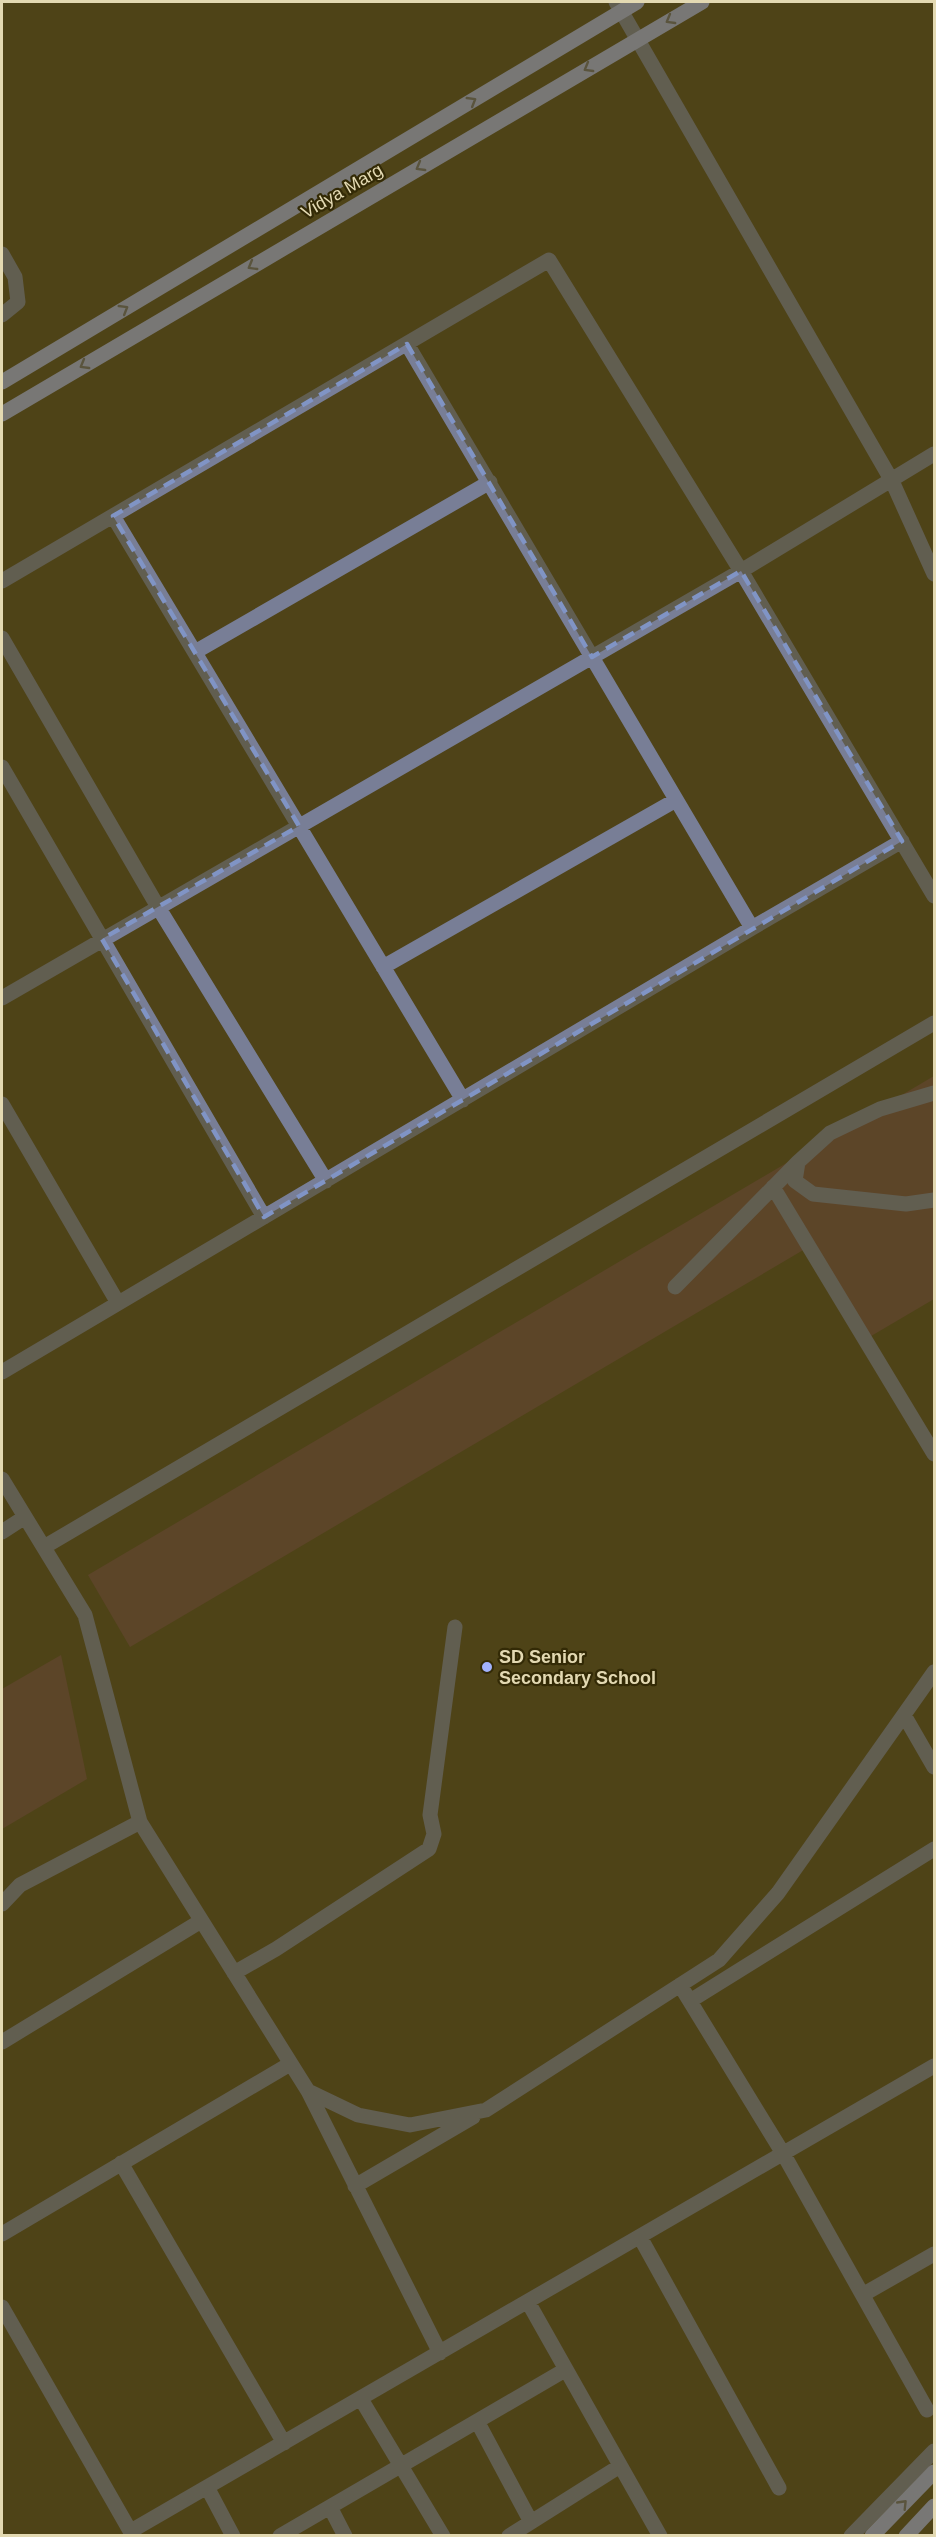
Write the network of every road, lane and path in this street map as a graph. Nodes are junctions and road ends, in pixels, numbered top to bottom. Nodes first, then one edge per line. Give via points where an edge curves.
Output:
1 (637, 2) edge
2 (702, 2) edge
3 (619, 6) edge
4 (639, 39) junction
5 (2, 254) edge
6 (2, 315) edge
7 (407, 344) junction
8 (2, 382) edge
9 (2, 414) edge
10 (934, 454) edge
11 (892, 481) junction
12 (490, 482) junction
13 (113, 516) junction
14 (741, 571) junction
15 (934, 574) edge
16 (2, 581) edge
17 (2, 638) edge
18 (195, 652) junction
19 (592, 657) junction
20 (2, 770) edge
21 (676, 800) junction
22 (299, 826) junction
23 (902, 841) junction
24 (934, 896) edge
25 (158, 907) junction
26 (752, 928) junction
27 (102, 939) junction
28 (383, 967) junction
29 (2, 998) edge
30 (934, 1023) edge
31 (934, 1093) edge
32 (463, 1100) junction
33 (2, 1104) edge
34 (798, 1162) junction
35 (326, 1181) junction
36 (773, 1187) junction
37 (934, 1200) edge
38 (264, 1217) junction
39 (675, 1287) dead end
40 (118, 1303) junction
41 (2, 1372) edge
42 (934, 1454) edge
43 (2, 1479) edge
44 (25, 1517) junction
45 (2, 1532) edge
46 (44, 1547) junction
47 (455, 1627) dead end
48 (934, 1672) edge
49 (904, 1714) junction
50 (934, 1767) edge
51 (140, 1822) junction
52 (934, 1849) edge
53 (2, 1904) edge
54 (201, 1921) junction
55 (234, 1973) junction
56 (680, 1985) junction
57 (690, 2001) junction
58 (2, 2042) edge
59 (290, 2064) junction
60 (934, 2066) edge
61 (308, 2091) junction
62 (486, 2110) junction
63 (784, 2155) junction
64 (121, 2163) junction
65 (355, 2186) junction
66 (2, 2234) edge
67 (640, 2237) junction
68 (934, 2254) edge
69 (864, 2294) junction
70 (528, 2302) junction
71 (2, 2307) edge
72 (440, 2353) junction
73 (565, 2370) junction
74 (361, 2399) junction
75 (927, 2410) dead end
76 (477, 2421) junction
77 (284, 2443) junction
78 (934, 2451) edge
79 (403, 2464) junction
80 (620, 2466) junction
81 (934, 2472) edge
82 (207, 2487) junction
83 (779, 2488) dead end
84 (330, 2506) junction
85 (934, 2506) edge
86 (531, 2522) junction
87 (132, 2533) edge
88 (233, 2535) edge
89 (280, 2535) edge
90 (345, 2535) edge
91 (443, 2535) edge
92 (509, 2535) edge
93 (660, 2535) edge
94 (851, 2535) edge
95 (872, 2535) edge
96 (906, 2535) edge

1 - 3 main road, Vidya Marg
2 -> 4 main road, Vidya Marg
3 - 4 street
8 -> 3 main road, Vidya Marg
4 -> 9 main road, Vidya Marg
4 - 11 street
5 - 6 street via 15,277 18,302
7 - 12 street
7 - 13 street
7 - 14 street via 549,260
10 - 11 street
11 - 14 street
11 - 15 street
12 - 18 street
12 - 19 street
13 - 16 street
13 - 18 street
14 - 19 street
14 - 23 street
17 - 25 street
18 - 22 street
19 - 21 street
19 - 22 street
20 - 27 street
21 - 26 street
21 - 28 street
22 - 25 street
22 - 28 street
23 - 24 street
23 - 26 street
25 - 27 street
25 - 35 street
26 - 32 street
27 - 29 street
27 - 38 street
28 - 32 street
30 - 46 street
31 - 34 street via 880,1109 830,1133
32 - 35 street
33 - 40 street
34 - 36 street
34 - 37 street via 795,1181 813,1194 906,1204
35 - 38 street
36 - 39 street
36 - 42 street
38 - 40 street
40 - 41 street
43 - 44 street
44 - 45 street
44 - 46 street
46 - 51 street via 85,1615
47 - 55 street via 430,1815 434,1834 429,1850
48 - 49 street
49 - 50 street
49 - 56 street via 778,1893 719,1960
51 - 53 street via 20,1885
51 - 54 street
52 - 57 street
54 - 55 street
54 - 58 street
55 - 59 street
56 - 57 street
56 - 62 street
57 - 63 street
59 - 61 street
59 - 64 street
60 - 63 street
61 - 62 street via 358,2115 410,2126
61 - 65 street
62 - 65 street
63 - 67 street
63 - 69 street
64 - 66 street
64 - 77 street
65 - 72 street
67 - 70 street
67 - 83 street
68 - 69 street
69 - 75 street
70 - 72 street
70 - 73 street
71 - 87 street
72 - 74 street
73 - 76 street
73 - 80 street
74 - 77 street
74 - 79 street
76 - 79 street
76 - 86 street
77 - 82 street
78 - 94 street
79 - 84 street
79 - 91 street
80 - 86 street
80 - 93 street
95 -> 81 main road
82 - 87 street
82 - 88 street
84 - 89 street
84 - 90 street
85 - 96 main road
86 - 92 street

